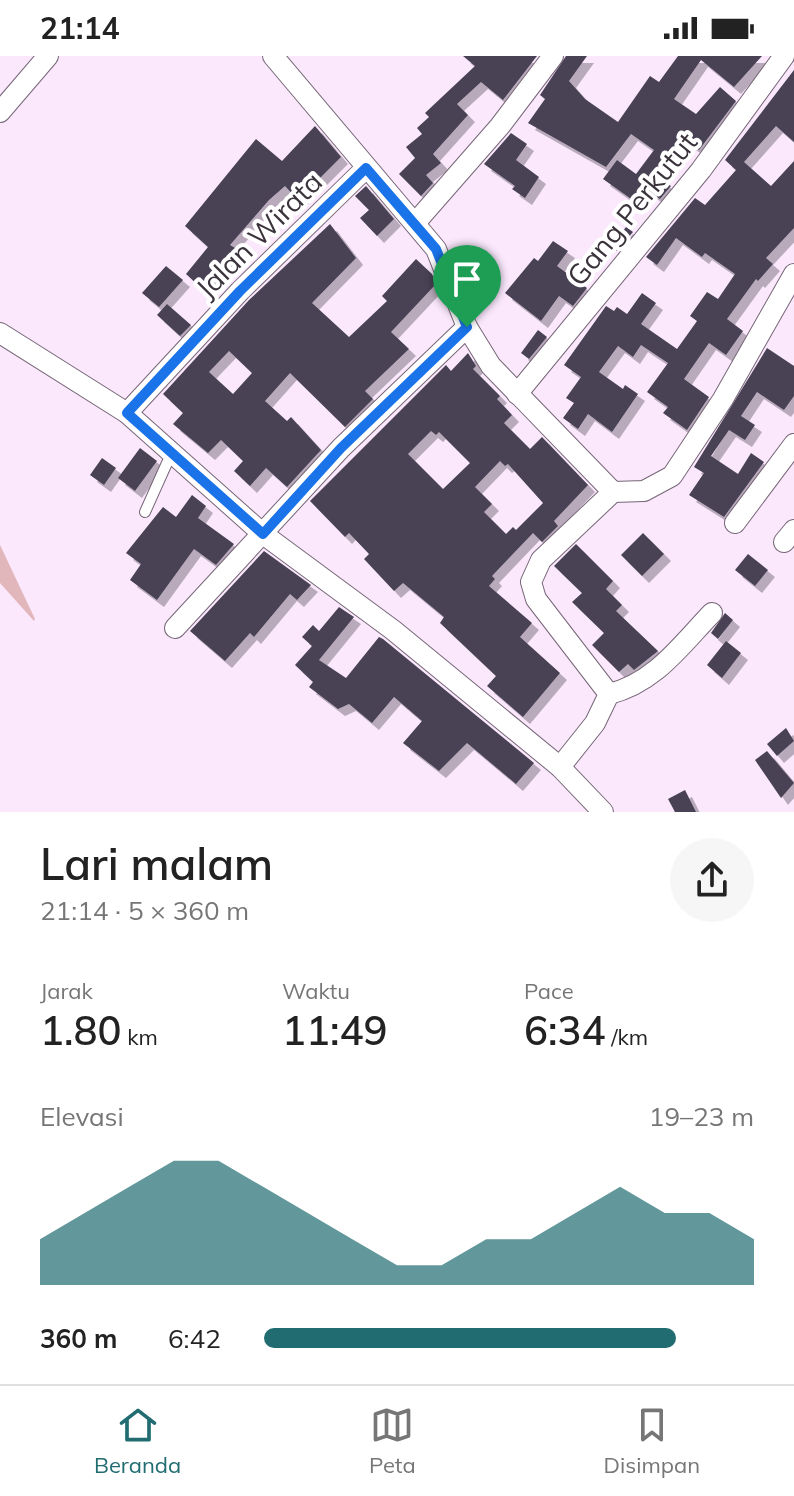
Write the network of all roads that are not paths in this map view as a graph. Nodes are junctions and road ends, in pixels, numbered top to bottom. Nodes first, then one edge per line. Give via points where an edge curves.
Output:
1 (48, 56) edge
2 (273, 56) edge
3 (553, 56) edge
4 (786, 56) edge
5 (794, 61) edge
6 (0, 112) edge
7 (366, 168) junction
8 (416, 222) junction
9 (794, 274) edge
10 (467, 327) junction
11 (0, 333) edge
12 (517, 394) junction
13 (127, 413) junction
14 (794, 444) edge
15 (171, 454) junction
16 (613, 492) junction
17 (145, 512) dead end
18 (735, 523) dead end
19 (263, 534) junction
20 (712, 613) dead end
21 (175, 628) dead end
22 (609, 694) junction
23 (560, 767) junction
24 (603, 812) edge

1 - 6 street
2 - 7 street
3 - 8 street
4 - 5 street, Gang Perkutut
4 - 12 street, Gang Perkutut via 701,170
7 - 8 street
7 - 13 street, Jalan Wirata via 240,291
8 - 10 street via 436,249
9 - 16 street via 672,476 644,491
10 - 12 street via 491,366
10 - 19 street via 341,448
11 - 13 street
12 - 16 street
13 - 15 street
14 - 18 street
15 - 17 lane
15 - 19 street
16 - 22 street via 541,560 531,582 536,599
19 - 21 street
19 - 23 street via 393,630
20 - 22 street via 655,674
22 - 23 street via 595,723
23 - 24 street

